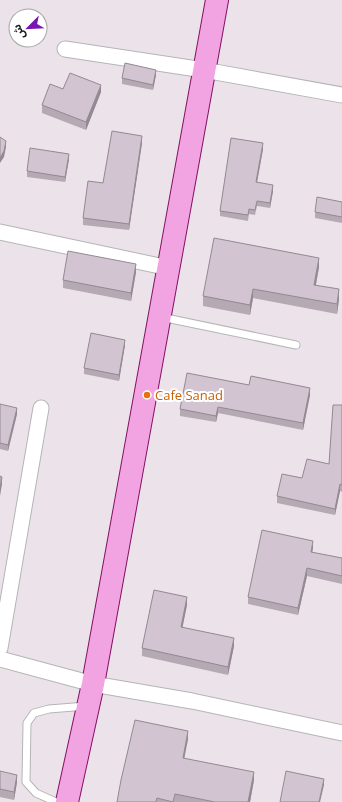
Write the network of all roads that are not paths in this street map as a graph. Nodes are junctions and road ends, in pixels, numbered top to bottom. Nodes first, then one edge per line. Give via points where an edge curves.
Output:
1 (217, 0) edge
2 (65, 49) dead end
3 (204, 70) junction
4 (342, 95) edge
5 (0, 232) edge
6 (169, 268) junction
7 (160, 316) junction
8 (296, 345) dead end
9 (41, 408) dead end
10 (0, 648) edge
11 (0, 659) edge
12 (93, 684) junction
13 (88, 706) junction
14 (342, 733) edge
15 (56, 802) edge
16 (67, 802) edge

1 - 3 main road
2 - 3 street
3 - 4 street
3 - 6 main road
5 - 6 street
6 - 7 main road
7 - 8 lane
7 - 12 main road
9 - 10 street
11 - 12 street
12 - 13 main road
12 - 14 street via 192,701
13 - 15 lane via 48,709 34,713 27,723 26,782 36,793
13 - 16 main road

